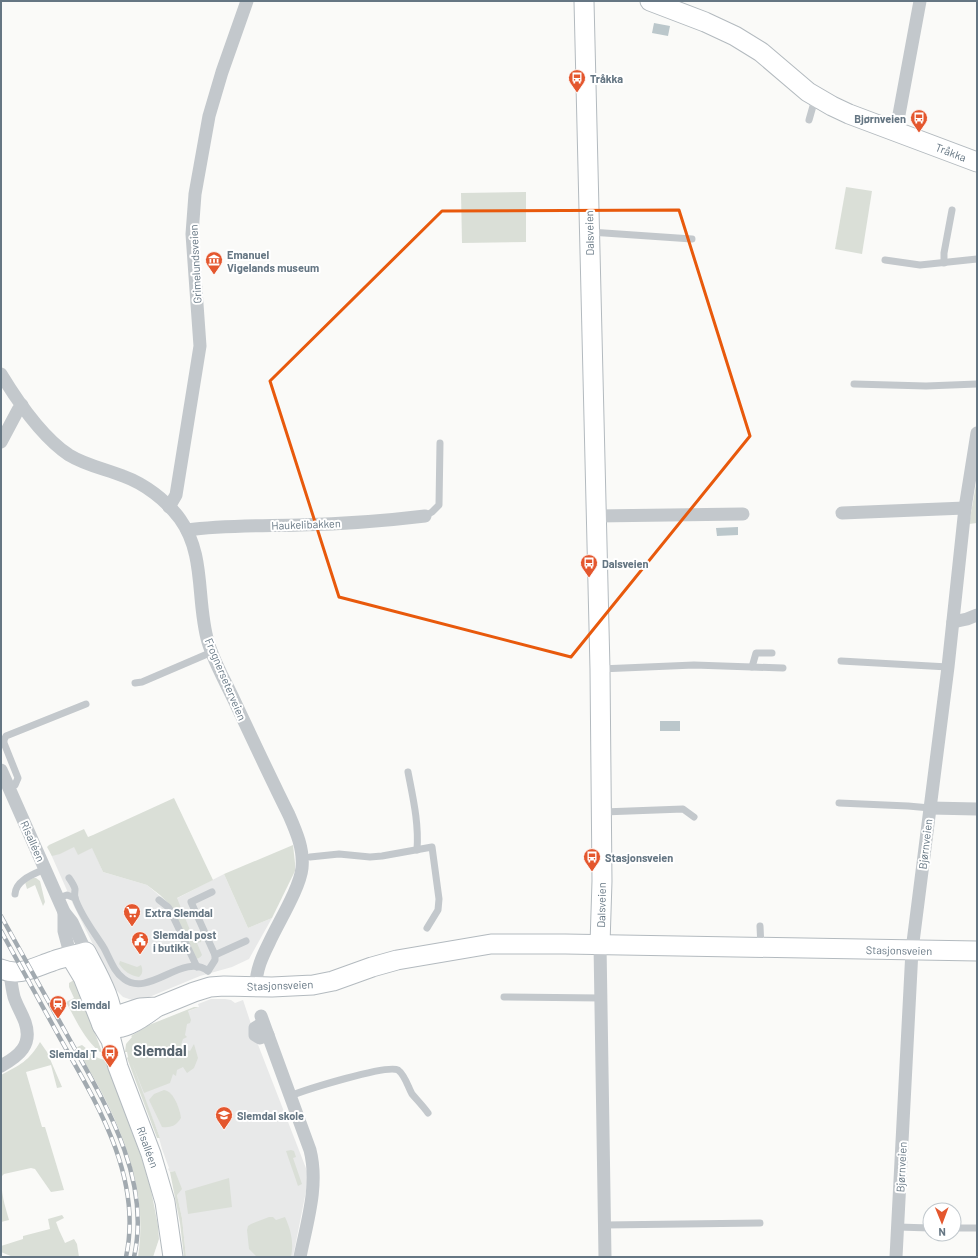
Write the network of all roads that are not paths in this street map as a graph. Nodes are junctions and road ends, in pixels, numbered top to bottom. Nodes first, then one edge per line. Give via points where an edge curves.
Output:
1 (247, 1) edge
2 (584, 1) edge
3 (650, 1) edge
4 (920, 1) edge
5 (818, 98) junction
6 (809, 120) dead end
7 (895, 131) junction
8 (977, 162) edge
9 (952, 210) dead end
10 (589, 232) junction
11 (692, 239) dead end
12 (977, 259) edge
13 (885, 260) dead end
14 (944, 263) junction
15 (1, 374) edge
16 (854, 384) dead end
17 (977, 384) edge
18 (22, 405) junction
19 (977, 433) edge
20 (1, 442) edge
21 (440, 443) dead end
22 (169, 507) junction
23 (965, 508) junction
24 (842, 512) dead end
25 (742, 514) dead end
26 (425, 516) joint
27 (596, 516) junction
28 (187, 530) junction
29 (977, 615) edge
30 (953, 622) junction
31 (212, 652) junction
32 (772, 653) dead end
33 (841, 661) dead end
34 (752, 667) junction
35 (948, 667) junction
36 (600, 668) junction
37 (783, 668) dead end
38 (135, 684) dead end
39 (86, 704) dead end
40 (1, 770) edge
41 (408, 772) dead end
42 (10, 788) junction
43 (839, 803) dead end
44 (930, 808) junction
45 (977, 810) edge
46 (600, 812) junction
47 (694, 817) dead end
48 (417, 850) junction
49 (310, 857) dead end
50 (45, 869) junction
51 (69, 878) dead end
52 (212, 892) dead end
53 (16, 894) dead end
54 (58, 898) junction
55 (75, 898) junction
56 (159, 900) dead end
57 (760, 926) dead end
58 (427, 928) dead end
59 (246, 941) dead end
60 (600, 944) junction
61 (761, 948) junction
62 (912, 950) junction
63 (977, 951) edge
64 (78, 954) junction
65 (215, 955) junction
66 (197, 967) junction
67 (6, 971) edge
68 (209, 979) junction
69 (256, 986) junction
70 (504, 997) dead end
71 (601, 998) junction
72 (262, 1019) dead end
73 (110, 1028) junction
74 (1, 1066) edge
75 (290, 1096) junction
76 (428, 1113) dead end
77 (760, 1223) dead end
78 (605, 1224) junction
79 (898, 1227) junction
80 (922, 1228) edge
81 (962, 1228) edge
82 (977, 1228) edge
83 (173, 1257) edge
84 (300, 1257) edge
85 (605, 1257) edge
86 (896, 1257) edge

1 - 22 street, Grimelundsveien via 208,116 195,194 192,234 200,346 176,495
2 - 10 street, Dalsveien
3 - 5 street, Tråkka via 705,22 742,40
4 - 7 street
5 - 6 lane
5 - 7 street, Tråkka via 849,114
7 - 8 street, Tråkka
9 - 14 lane
10 - 11 lane
10 - 27 street, Dalsveien
12 - 14 lane
13 - 14 lane via 920,265
15 - 18 street, Frognerseterveien
16 - 17 lane
18 - 20 street
18 - 22 street, Frognerseterveien via 61,449 79,460 135,481
19 - 23 street, Bjørnveien
21 - 26 lane via 439,506
22 - 28 street, Frognerseterveien
23 - 24 street
23 - 30 street, Bjørnveien
25 - 27 street
26 - 28 street, Haukelibakken
27 - 36 street, Dalsveien
28 - 31 street, Frognerseterveien via 197,559 204,619
29 - 30 street
30 - 35 street, Bjørnveien
31 - 38 lane
31 - 69 street, Frognerseterveien via 289,815 302,859 297,886 259,962
32 - 34 lane via 756,653
33 - 35 lane
34 - 36 lane via 694,665
34 - 37 lane
35 - 44 street, Bjørnveien
36 - 46 street, Dalsveien
39 - 42 lane via 6,736 4,743 18,778 16,784
40 - 42 street, Risalléen
41 - 48 lane via 416,814
42 - 50 street, Risalléen
43 - 44 lane
44 - 45 street
44 - 62 street, Bjørnveien
46 - 47 lane via 683,809
46 - 60 street, Dalsveien
48 - 49 lane via 370,857 339,854
48 - 58 lane via 432,847 437,875 439,905
50 - 53 lane via 27,877 16,889
50 - 54 street, Risalléen
51 - 55 lane via 75,889
52 - 65 lane via 191,902
54 - 55 lane via 67,895
54 - 64 street, Risalléen via 64,912 64,931
55 - 66 lane via 112,964 128,982 143,983 188,967
56 - 66 lane via 170,910
57 - 61 lane
59 - 65 lane
60 - 61 street, Stasjonsveien
60 - 69 street, Stasjonsveien via 516,943 479,946 397,960 313,985
60 - 71 street, Dalsveien
61 - 62 street, Stasjonsveien
62 - 63 street, Stasjonsveien
62 - 79 street, Bjørnveien
64 - 67 street via 24,972
64 - 73 street, Risalléen via 83,977
65 - 68 lane
66 - 68 lane
67 - 74 street via 25,1021 27,1036 20,1053
68 - 69 street, Stasjonsveien via 226,986
68 - 73 street, Stasjonsveien via 194,992 157,1007 142,1018
70 - 71 lane
71 - 78 street, Dalsveien
72 - 75 street
73 - 83 street, Risalléen via 118,1067 157,1170 165,1202
75 - 76 lane via 366,1074 395,1069 402,1074 413,1095
75 - 84 street via 314,1162 313,1187
77 - 78 lane
78 - 85 street, Dalsveien
79 - 80 lane
79 - 86 street, Bjørnveien
81 - 82 lane

